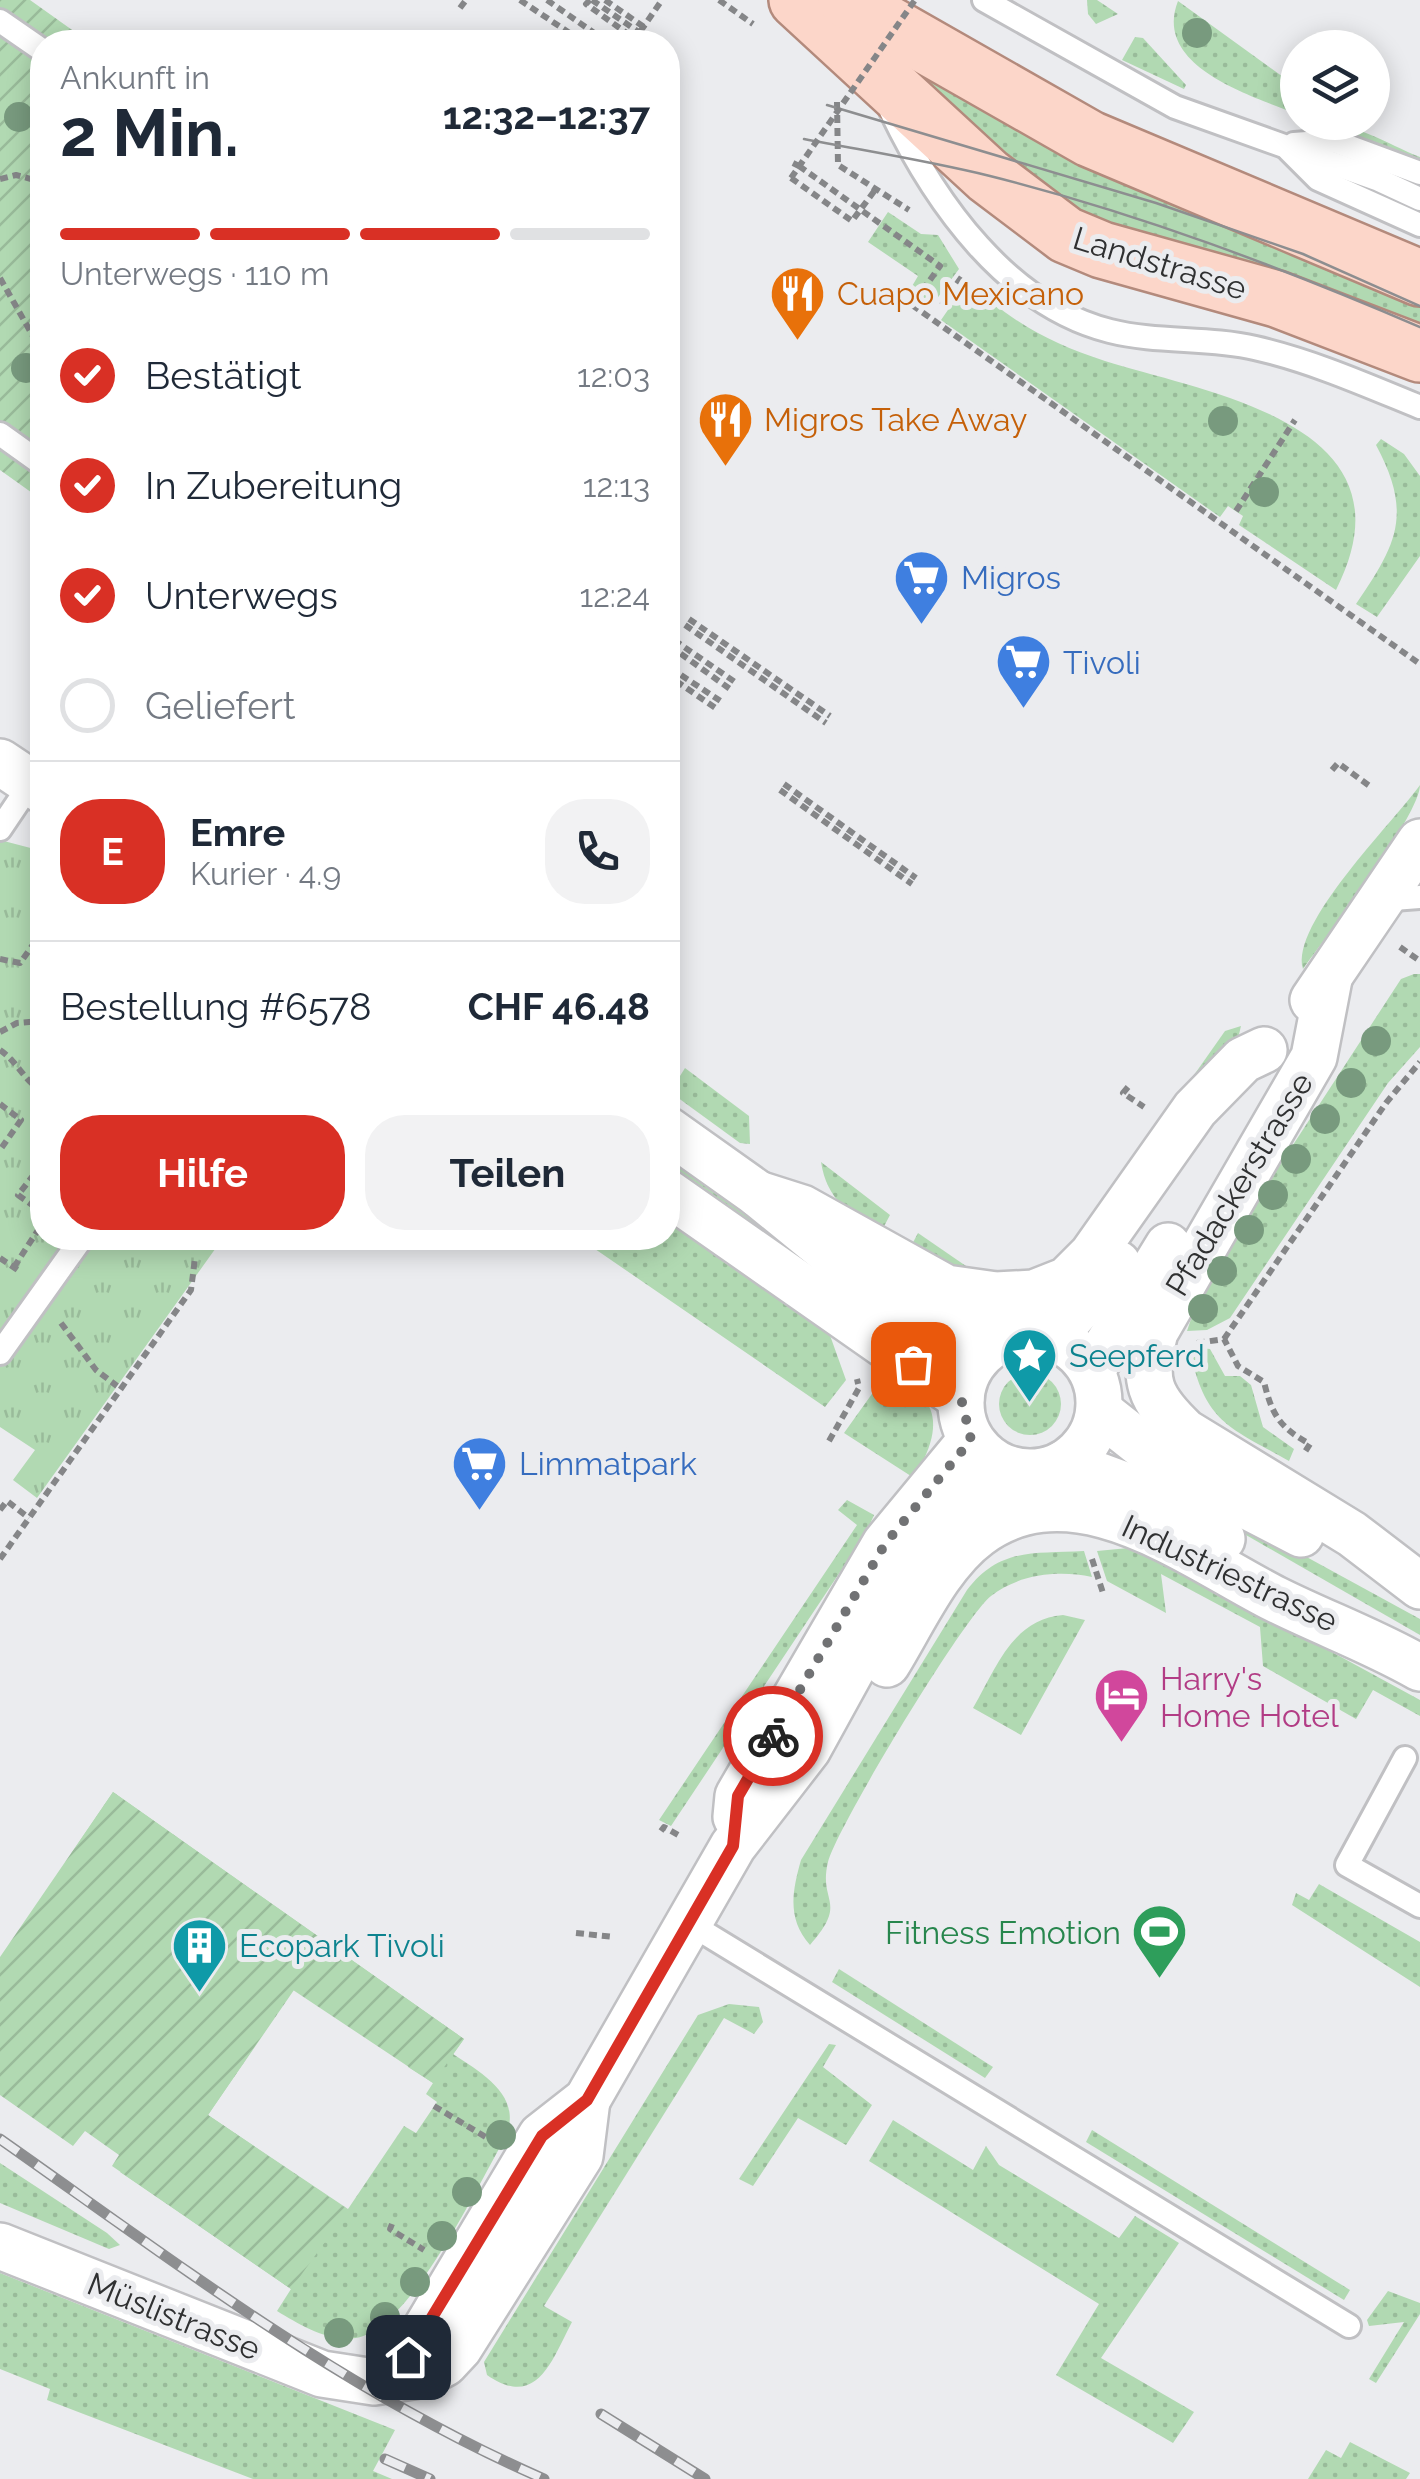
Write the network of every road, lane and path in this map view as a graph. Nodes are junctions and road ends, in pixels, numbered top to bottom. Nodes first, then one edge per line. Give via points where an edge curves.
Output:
1 (466, 0) edge
2 (520, 0) edge
3 (546, 0) edge
4 (591, 0) edge
5 (605, 0) edge
6 (662, 0) edge
7 (798, 0) edge
8 (846, 0) edge
9 (916, 0) edge
10 (984, 0) edge
11 (460, 8) dead end
12 (0, 21) edge
13 (565, 30) edge
14 (590, 30) edge
15 (630, 30) edge
16 (633, 30) edge
17 (641, 30) edge
18 (30, 42) edge
19 (855, 84) junction
20 (1284, 144) junction
21 (796, 164) junction
22 (1420, 173) edge
23 (0, 179) edge
24 (30, 179) edge
25 (875, 190) junction
26 (1420, 199) edge
27 (922, 209) dead end
28 (1420, 225) edge
29 (964, 275) dead end
30 (0, 278) edge
31 (1420, 278) edge
32 (942, 306) dead end
33 (30, 331) edge
34 (1420, 354) edge
35 (1420, 407) edge
36 (1294, 420) dead end
37 (0, 434) edge
38 (30, 455) edge
39 (1236, 510) dead end
40 (686, 622) dead end
41 (680, 650) edge
42 (1418, 662) edge
43 (680, 679) edge
44 (733, 686) dead end
45 (719, 706) dead end
46 (828, 719) dead end
47 (28, 767) edge
48 (1332, 770) dead end
49 (782, 787) dead end
50 (1372, 787) dead end
51 (0, 829) edge
52 (1420, 842) edge
53 (914, 881) dead end
54 (1400, 898) edge
55 (1398, 946) dead end
56 (30, 948) edge
57 (0, 959) edge
58 (1420, 960) edge
59 (1330, 979) junction
60 (30, 1022) edge
61 (0, 1032) edge
62 (1278, 1039) junction
63 (0, 1050) edge
64 (1420, 1062) edge
65 (30, 1084) edge
66 (1128, 1086) dead end
67 (0, 1104) edge
68 (1151, 1112) dead end
69 (680, 1139) edge
70 (0, 1150) edge
71 (30, 1180) edge
72 (758, 1194) junction
73 (680, 1202) edge
74 (30, 1204) edge
75 (30, 1242) edge
76 (73, 1250) edge
77 (0, 1258) edge
78 (195, 1258) dead end
79 (58, 1318) dead end
80 (1053, 1338) junction
81 (1224, 1339) junction
82 (998, 1341) junction
83 (1199, 1343) dead end
84 (0, 1353) edge
85 (855, 1372) dead end
86 (117, 1386) dead end
87 (1150, 1388) joint
88 (1096, 1390) junction
89 (966, 1419) junction
90 (829, 1441) dead end
91 (1300, 1458) dead end
92 (1065, 1463) junction
93 (1008, 1469) junction
94 (0, 1510) edge
95 (29, 1518) junction
96 (1086, 1544) dead end
97 (0, 1559) edge
98 (1410, 1580) edge
99 (1104, 1596) dead end
100 (1359, 1634) junction
101 (1420, 1668) edge
102 (1405, 1758) dead end
103 (661, 1831) dead end
104 (680, 1836) dead end
105 (733, 1846) junction
106 (1420, 1906) edge
107 (687, 1922) junction
108 (576, 1933) dead end
109 (614, 1938) dead end
110 (434, 2106) dead end
111 (492, 2141) dead end
112 (392, 2224) dead end
113 (0, 2246) edge
114 (429, 2254) dead end
115 (1349, 2326) dead end

1 - 11 path
2 - 13 path
3 - 14 path
4 - 15 path via 586,4
5 - 16 path
6 - 17 path, bridge
7 - 19 main road, Landstrasse
8 - 31 main road via 1090,139
9 - 21 path, bridge
10 - 20 lane via 1175,107
12 - 18 lane
19 - 25 path via 838,164
19 - 34 main road, Landstrasse via 1066,235 1278,299
19 - 35 lane via 898,127 950,208 1031,296 1113,332 1218,342 1304,361
20 - 22 lane via 1334,141
20 - 26 lane
20 - 28 lane via 1318,179
21 - 25 path, bridge via 790,178 852,221
21 - 42 path, bridge via 940,266 912,305
23 - 24 path
25 - 27 path via 903,210
29 - 32 path
30 - 33 path
36 - 39 path
37 - 38 lane
40 - 46 path
41 - 44 path
43 - 45 path
47 - 51 lane
48 - 50 path via 1338,763
49 - 53 path
52 - 54 street, Pfadackerstrasse
54 - 59 street, Pfadackerstrasse
55 - 58 path
56 - 57 path via 20,963
59 - 62 street, Pfadackerstrasse
59 - 87 street, Pfadackerstrasse via 1314,1057 1161,1318 1148,1360
60 - 61 path
62 - 72 street, Pfadackerstrasse via 1243,1060 1195,1109 1092,1255 1066,1280 1034,1293 946,1288 802,1208
62 - 80 street, Pfadackerstrasse via 1114,1270
62 - 88 street, Pfadackerstrasse via 1282,1063
63 - 65 path
64 - 81 path
66 - 68 path via 1123,1093
67 - 70 path via 21,1120
69 - 72 street
71 - 74 path via 18,1195
72 - 82 street via 872,1288
73 - 89 street
75 - 77 path via 14,1267
76 - 84 lane
78 - 95 path via 191,1290
79 - 86 path via 96,1370
80 - 82 street via 1016,1335
80 - 88 street via 1076,1350
81 - 83 path
81 - 91 path via 1238,1366 1264,1382 1272,1416 1310,1444
82 - 89 street via 966,1375
85 - 90 path via 859,1388
87 - 98 street, Industriestrasse via 1185,1432 1352,1534
88 - 92 street via 1088,1441
88 - 98 street, Industriestrasse via 1166,1464 1342,1556
89 - 93 street via 987,1458
89 - 105 street via 738,1796
92 - 93 street
92 - 100 street, Industriestrasse via 1148,1494 1303,1588
93 - 105 street via 965,1501 912,1560 808,1749
94 - 95 path via 6,1501
95 - 97 path
96 - 99 path
100 - 101 street, Industriestrasse
100 - 105 street, Industriestrasse via 1279,1601 1132,1522 1087,1511 997,1522 966,1544 941,1576 839,1742
102 - 106 lane via 1347,1865
103 - 104 path via 664,1826
105 - 107 street
107 - 113 street, Müslistrasse via 587,2100 542,2136 396,2377 350,2382 297,2365
107 - 115 lane
108 - 109 path
110 - 111 path
112 - 114 path

